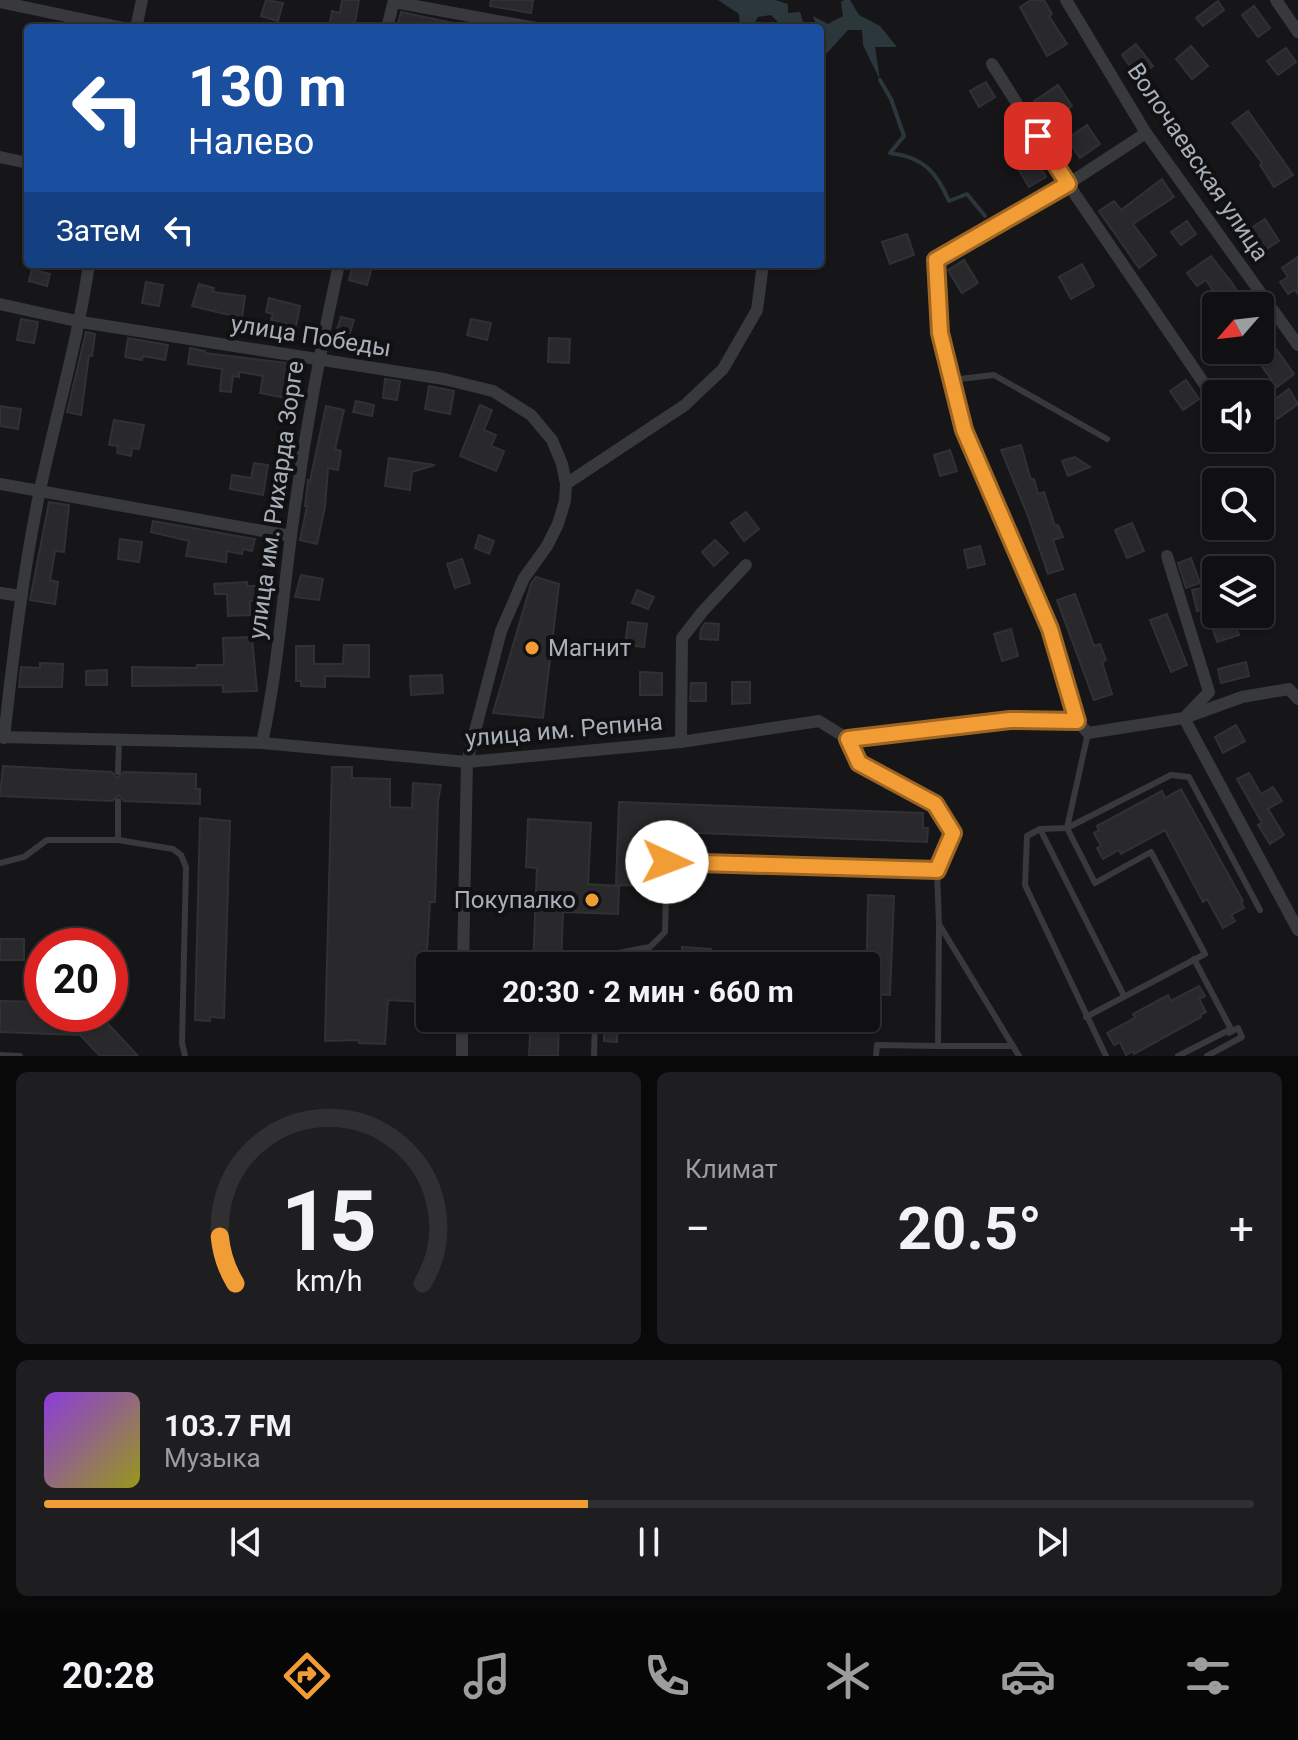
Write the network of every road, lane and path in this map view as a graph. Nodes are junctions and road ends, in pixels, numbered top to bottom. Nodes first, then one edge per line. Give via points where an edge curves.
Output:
1 (142, 0) edge
2 (1066, 0) edge
3 (1276, 0) edge
4 (394, 1) edge
5 (0, 2) edge
6 (105, 24) edge
7 (137, 24) edge
8 (388, 24) edge
9 (515, 24) edge
10 (1298, 32) edge
11 (992, 64) dead end
12 (1146, 133) junction
13 (0, 157) edge
14 (24, 162) edge
15 (1068, 184) junction
16 (88, 268) edge
17 (338, 268) edge
18 (762, 268) edge
19 (0, 304) edge
20 (81, 322) junction
21 (1298, 345) edge
22 (318, 359) junction
23 (951, 380) junction
24 (1202, 380) edge
25 (1107, 439) dead end
26 (0, 484) edge
27 (566, 484) junction
28 (40, 491) junction
29 (291, 536) junction
30 (1167, 556) dead end
31 (746, 565) dead end
32 (0, 593) edge
33 (22, 596) junction
34 (1298, 699) edge
35 (1184, 718) junction
36 (1077, 721) junction
37 (1088, 733) junction
38 (2, 737) edge
39 (848, 739) junction
40 (119, 740) junction
41 (681, 742) junction
42 (262, 743) junction
43 (467, 762) junction
44 (118, 772) dead end
45 (118, 801) dead end
46 (1067, 828) junction
47 (1040, 829) junction
48 (118, 840) junction
49 (0, 863) edge
50 (937, 870) junction
51 (1260, 910) dead end
52 (939, 924) junction
53 (1298, 930) edge
54 (463, 952) edge
55 (624, 952) edge
56 (1194, 959) junction
57 (1124, 996) junction
58 (1086, 1017) junction
59 (462, 1032) edge
60 (595, 1032) edge
61 (938, 1046) junction
62 (1013, 1046) junction
63 (0, 1055) edge
64 (20, 1056) edge
65 (185, 1056) edge
66 (462, 1056) edge
67 (594, 1056) edge
68 (876, 1056) edge
69 (1019, 1056) edge
70 (1106, 1056) edge
71 (1178, 1056) edge
72 (1187, 1056) edge
73 (1207, 1056) edge

1 - 7 street
2 - 12 street, Волочаевская улица
3 - 10 street
4 - 8 street
4 - 9 street
5 - 6 street
11 - 15 street
12 - 15 street
12 - 21 street, Волочаевская улица
13 - 14 street
15 - 23 street via 936,260 940,333
15 - 24 street
16 - 20 street
17 - 22 street, улица им. Рихарда Зорге
18 - 27 street via 757,310 723,369 685,405
19 - 20 street, улица Победы
20 - 22 street, улица Победы
20 - 28 street
22 - 27 street, улица Победы via 493,391 531,415 552,440
22 - 29 street, улица им. Рихарда Зорге
23 - 25 lane via 994,375
23 - 36 street via 964,430 1050,629
26 - 28 street
27 - 43 street via 558,524 524,578 501,631
28 - 29 street
28 - 33 street
29 - 42 street, улица им. Рихарда Зорге
30 - 35 street via 1209,692
31 - 41 street via 682,638
32 - 33 street
33 - 38 street
34 - 35 street via 1289,689 1242,697
35 - 37 street
35 - 53 street
36 - 37 street
36 - 39 street via 1010,720
37 - 46 lane
38 - 40 street, улица им. Репина
39 - 41 street, улица им. Репина via 819,721
39 - 50 lane via 859,763 935,804 953,833
40 - 42 street, улица им. Репина
40 - 44 lane
41 - 43 street, улица им. Репина
42 - 43 street, улица им. Репина
43 - 54 street
45 - 48 lane
46 - 47 lane
46 - 51 lane via 1171,775 1189,777
46 - 56 lane via 1095,883 1151,852 1205,954
47 - 57 lane
47 - 58 lane via 1027,836 1025,885
48 - 49 lane via 47,840 24,857
48 - 65 lane via 173,849 186,867
50 - 52 lane
50 - 55 lane via 667,862 665,932 650,947
52 - 61 lane
52 - 62 lane
56 - 57 lane
56 - 71 lane via 1231,1029
57 - 58 lane
58 - 70 lane
59 - 66 street
60 - 67 lane
61 - 62 lane
61 - 68 lane via 877,1045
62 - 69 lane
63 - 64 lane
72 - 73 lane via 1238,1028 1242,1037

